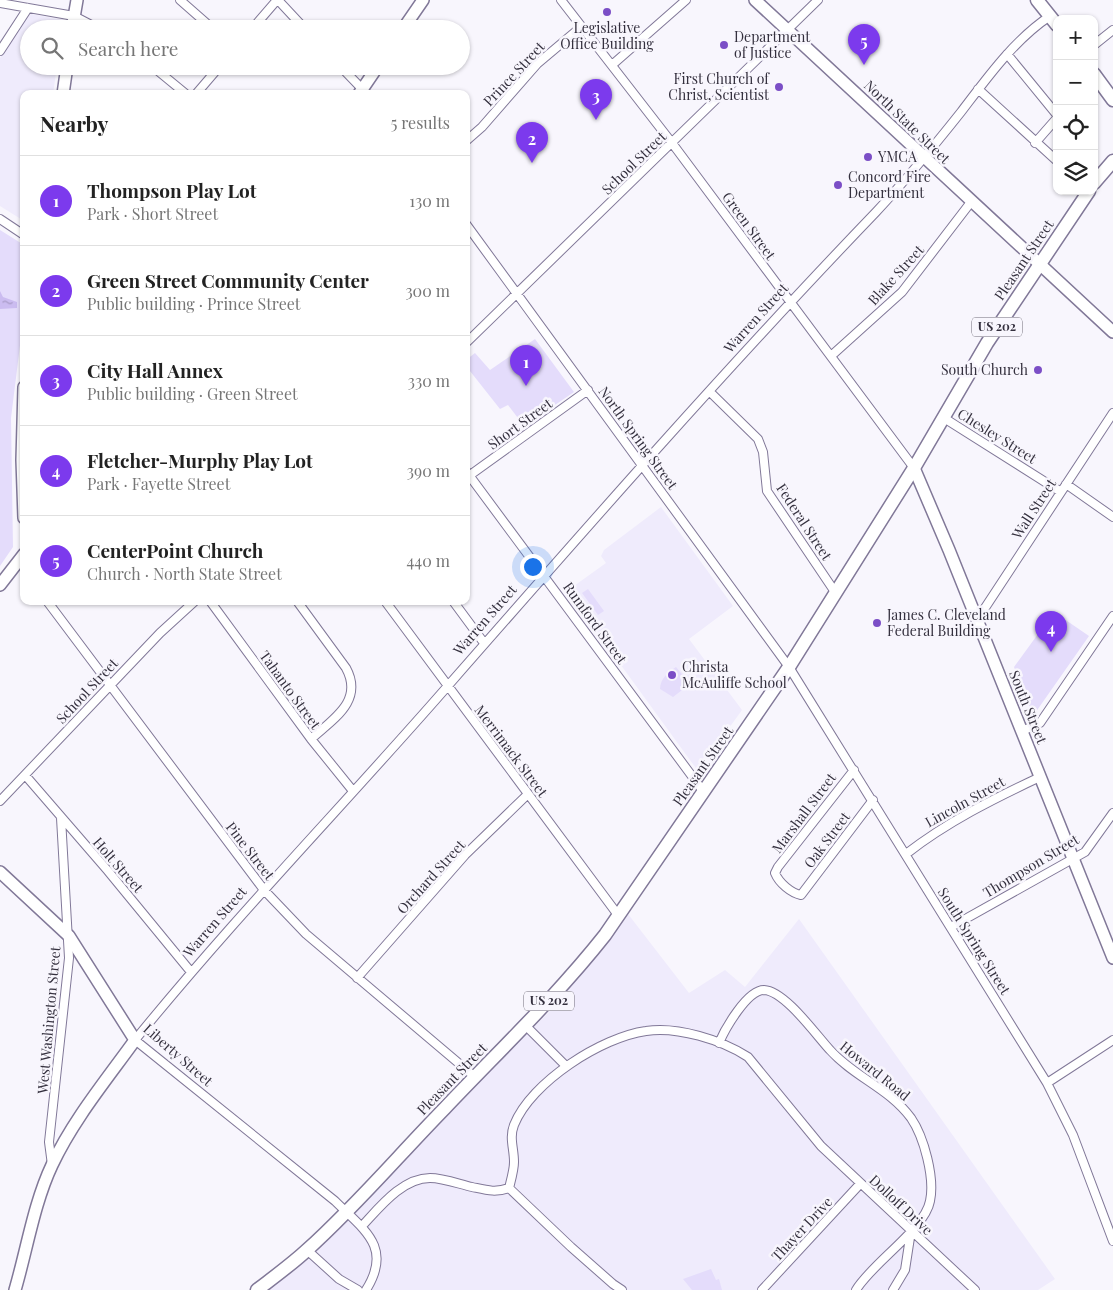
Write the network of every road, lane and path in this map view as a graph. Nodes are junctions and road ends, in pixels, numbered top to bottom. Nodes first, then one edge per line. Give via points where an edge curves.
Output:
1 (77, 0) edge
2 (180, 0) edge
3 (277, 0) edge
4 (423, 0) edge
5 (561, 0) edge
6 (686, 0) edge
7 (755, 0) edge
8 (818, 0) edge
9 (1037, 0) edge
10 (0, 3) edge
11 (28, 8) junction
12 (74, 16) junction
13 (20, 20) edge
14 (20, 20) edge
15 (73, 20) edge
16 (82, 20) edge
17 (202, 20) edge
18 (260, 20) edge
19 (296, 20) edge
20 (409, 20) edge
21 (1053, 20) edge
22 (581, 26) junction
23 (787, 30) junction
24 (1113, 30) edge
25 (1098, 42) edge
26 (0, 51) edge
27 (1008, 54) junction
28 (612, 65) junction
29 (66, 75) edge
30 (163, 75) edge
31 (212, 75) edge
32 (348, 75) edge
33 (373, 75) edge
34 (1098, 79) edge
35 (978, 89) junction
36 (64, 90) edge
37 (181, 90) edge
38 (199, 90) edge
39 (361, 90) edge
40 (364, 90) edge
41 (1113, 100) edge
42 (1053, 112) edge
43 (1053, 122) edge
44 (470, 137) edge
45 (672, 143) junction
46 (1035, 143) junction
47 (1053, 158) edge
48 (924, 159) junction
49 (1113, 161) edge
50 (1098, 178) edge
51 (1086, 195) edge
52 (971, 202) junction
53 (0, 220) edge
54 (470, 229) edge
55 (20, 232) edge
56 (1039, 264) junction
57 (517, 293) junction
58 (790, 302) junction
59 (1113, 332) edge
60 (470, 339) edge
61 (831, 356) junction
62 (588, 390) junction
63 (710, 392) junction
64 (1113, 413) edge
65 (944, 418) junction
66 (644, 466) junction
67 (914, 468) junction
68 (470, 474) edge
69 (470, 478) edge
70 (1066, 484) junction
71 (1061, 492) junction
72 (1113, 517) edge
73 (20, 565) edge
74 (544, 576) junction
75 (0, 585) edge
76 (835, 592) junction
77 (50, 605) edge
78 (192, 605) edge
79 (213, 605) edge
80 (300, 605) edge
81 (387, 605) edge
82 (456, 605) edge
83 (1113, 616) edge
84 (977, 620) junction
85 (484, 643) junction
86 (789, 667) junction
87 (109, 685) junction
88 (447, 687) junction
89 (1022, 731) junction
90 (311, 739) junction
91 (854, 770) junction
92 (25, 775) junction
93 (1040, 777) junction
94 (353, 791) junction
95 (703, 791) junction
96 (527, 795) junction
97 (873, 800) junction
98 (0, 801) edge
99 (1113, 814) edge
100 (61, 818) junction
101 (906, 854) junction
102 (1073, 859) junction
103 (0, 872) edge
104 (264, 890) junction
105 (801, 894) joint
106 (618, 915) junction
107 (951, 928) junction
108 (69, 936) junction
109 (1113, 958) edge
110 (192, 972) junction
111 (357, 978) junction
112 (526, 1026) junction
113 (135, 1040) junction
114 (1113, 1040) edge
115 (719, 1043) junction
116 (566, 1066) junction
117 (475, 1076) junction
118 (1047, 1083) junction
119 (52, 1165) junction
120 (860, 1184) junction
121 (510, 1188) junction
122 (346, 1212) junction
123 (362, 1226) junction
124 (911, 1232) junction
125 (1113, 1241) edge
126 (307, 1250) junction
127 (15, 1290) edge
128 (257, 1290) edge
129 (358, 1290) edge
130 (366, 1290) edge
131 (622, 1290) edge
132 (762, 1290) edge
133 (856, 1290) edge
134 (893, 1290) edge
135 (975, 1290) edge

1 - 12 street
2 - 17 street
3 - 18 street
3 - 19 street
4 - 20 street
5 - 22 street, Green Street
6 - 28 street
7 - 23 street, North State Street
8 - 23 street, School Street
9 - 21 main road
10 - 11 street
11 - 12 street
11 - 14 street
12 - 15 street
12 - 16 street
13 - 26 street
21 - 27 street, Warren Street via 1038,24
22 - 28 street, Green Street
22 - 44 street, Prince Street via 537,64
23 - 45 street, School Street
23 - 48 street, North State Street
24 - 25 street
27 - 35 street, Warren Street
27 - 42 street
28 - 45 street, Green Street
29 - 36 street
30 - 37 street
31 - 38 street
32 - 39 street
33 - 40 street
34 - 41 main road
35 - 46 street
35 - 48 street, Warren Street
43 - 46 street
45 - 57 street, School Street
45 - 58 street, Green Street
46 - 47 street
48 - 52 street, North State Street
48 - 58 street, Warren Street
49 - 50 main road
51 - 56 main road, Pleasant Street / US 202
52 - 56 street, North State Street
52 - 61 street, Blake Street via 902,292
53 - 55 street
54 - 57 street, North Spring Street
56 - 59 street, North State Street
56 - 65 main road, Pleasant Street / US 202 via 987,343
57 - 60 street, School Street
57 - 62 street, North Spring Street
58 - 61 street, Green Street
58 - 63 street, Warren Street
61 - 67 street, Green Street
62 - 66 street, North Spring Street
62 - 68 street, Short Street
63 - 66 street, Warren Street
63 - 76 street, Federal Street via 758,439 768,491
64 - 70 street, Wall Street
65 - 67 main road, Pleasant Street / US 202
65 - 71 street, Chesley Street
66 - 74 street, Warren Street
66 - 86 street, North Spring Street
67 - 76 main road, Pleasant Street / US 202
67 - 84 street, South Street
69 - 74 street, Rumford Street
70 - 71 street, Wall Street
70 - 72 street
71 - 84 street, Wall Street
73 - 75 street
74 - 85 street, Warren Street
74 - 95 street, Rumford Street
76 - 86 main road, Pleasant Street / US 202
77 - 87 street, Pine Street
78 - 87 street, School Street
79 - 90 street, Tahanto Street
80 - 90 street via 346,668 352,689 344,708
81 - 88 street, Merrimack Street
82 - 85 street
83 - 89 street via 1040,723
84 - 89 street, South Street
85 - 88 street, Warren Street
86 - 91 street, South Spring Street
86 - 95 main road, Pleasant Street / US 202
87 - 92 street, School Street
87 - 104 street, Pine Street
88 - 94 street, Warren Street
88 - 96 street, Merrimack Street
89 - 93 street, South Street
90 - 94 street, Tahanto Street
91 - 97 street, South Spring Street
91 - 105 street, Marshall Street via 775,873 786,887
92 - 98 street, School Street
92 - 100 street, Holt Street
93 - 101 street, Lincoln Street via 988,802 923,840
93 - 102 street, South Street
94 - 104 street, Warren Street
95 - 106 main road, Pleasant Street / US 202
96 - 106 street, Merrimack Street
96 - 111 street, Orchard Street via 466,855
97 - 101 street, South Spring Street
97 - 105 street, Oak Street
99 - 102 street, Thompson Street via 1085,852
100 - 108 street, West Washington Street
100 - 110 street, Holt Street
101 - 107 street, South Spring Street
102 - 107 street, Thompson Street
102 - 109 street, South Street
103 - 108 street, Liberty Street
104 - 110 street, Warren Street
104 - 111 street, Pine Street via 306,934
106 - 112 main road, Pleasant Street / US 202 via 572,977
107 - 118 street, South Spring Street
108 - 113 street, Liberty Street
108 - 119 street, West Washington Street via 64,1018 48,1142
110 - 113 street, Warren Street
111 - 117 street, Pine Street
112 - 116 street
112 - 117 main road, Pleasant Street / US 202
113 - 119 street, Warren Street via 82,1115
113 - 122 street, Liberty Street
114 - 118 street
115 - 116 street, Dolloff Drive via 681,1032 646,1031 612,1042
115 - 120 street, Dolloff Drive via 748,1057 812,1135
115 - 124 street, Howard Road via 726,1027 752,995 762,990 772,992 798,1014 846,1066 898,1102 921,1137 931,1189 928,1210
116 - 121 street, Dolloff Drive via 537,1091 514,1124
117 - 122 main road, Pleasant Street / US 202
118 - 125 street, South Spring Street via 1073,1136
119 - 127 street, Warren Street
120 - 124 street, Dolloff Drive
120 - 132 street, Thayer Drive
121 - 123 street via 496,1192 431,1178 419,1179 382,1205
121 - 131 street via 571,1247
122 - 123 street, Liberty Street
122 - 126 main road, Pleasant Street / US 202
123 - 130 street, Liberty Street via 374,1246 378,1266
124 - 133 street
124 - 134 street via 905,1270
124 - 135 street, Dolloff Drive
126 - 128 main road, Pleasant Street / US 202
126 - 129 street via 339,1279

